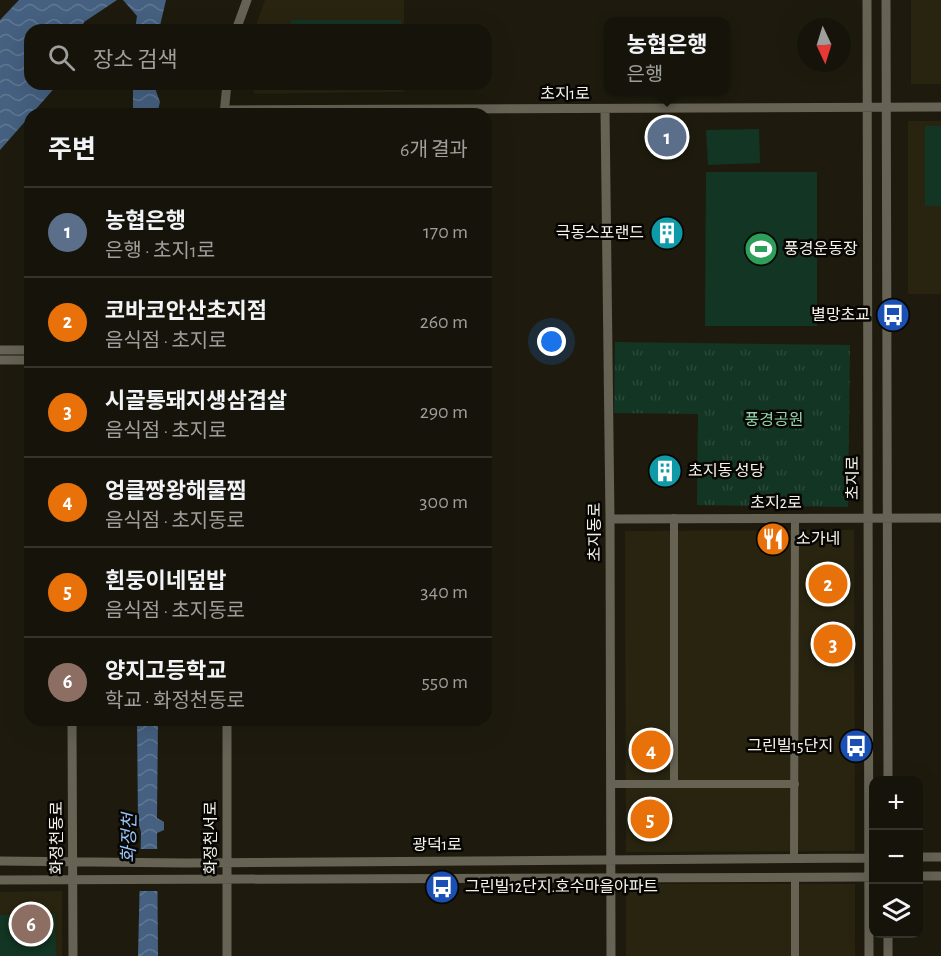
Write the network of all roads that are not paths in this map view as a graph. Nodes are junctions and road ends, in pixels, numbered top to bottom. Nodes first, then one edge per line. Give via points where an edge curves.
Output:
1 (247, 0) edge
2 (867, 0) edge
3 (886, 0) edge
4 (238, 24) edge
5 (226, 90) edge
6 (941, 107) edge
7 (224, 108) edge
8 (867, 108) junction
9 (886, 108) junction
10 (605, 109) junction
11 (492, 110) edge
12 (0, 350) edge
13 (24, 350) edge
14 (0, 360) edge
15 (24, 360) edge
16 (795, 518) junction
17 (868, 518) junction
18 (941, 518) edge
19 (610, 519) junction
20 (674, 519) junction
21 (886, 519) junction
22 (72, 726) edge
23 (227, 726) edge
24 (888, 776) edge
25 (611, 784) junction
26 (674, 784) junction
27 (795, 784) junction
28 (871, 830) edge
29 (923, 857) edge
30 (941, 857) edge
31 (794, 858) junction
32 (869, 858) edge
33 (612, 859) junction
34 (0, 861) edge
35 (72, 861) junction
36 (226, 861) junction
37 (923, 876) edge
38 (941, 876) edge
39 (795, 877) junction
40 (869, 877) edge
41 (611, 878) junction
42 (0, 880) edge
43 (72, 880) junction
44 (226, 880) junction
45 (871, 884) edge
46 (888, 938) edge
47 (73, 956) edge
48 (227, 956) edge
49 (610, 956) edge
50 (795, 956) edge
51 (869, 956) edge
52 (888, 956) edge

1 - 4 street
2 - 8 street, 초지로
3 - 9 street, 초지로
5 - 7 street
6 - 9 street, 초지1로
8 - 9 street, 초지1로
8 - 10 street, 초지1로
8 - 17 street, 초지로
9 - 21 street, 초지로
10 - 11 street, 초지1로
10 - 19 street, 초지동로
12 - 13 street
14 - 15 street
16 - 17 street, 초지2로
16 - 20 street, 초지2로
16 - 27 street
17 - 21 street, 초지2로
17 - 28 street, 초지로
18 - 21 street, 초지2로
19 - 20 street, 초지2로
19 - 25 street, 초지동로
20 - 26 street
21 - 24 street, 초지로
22 - 35 street, 화정천동로
23 - 36 street, 화정천서로
25 - 26 street
25 - 33 street, 초지동로
26 - 27 street
27 - 31 street
29 - 30 street
31 - 32 street, 광덕1로
31 - 33 street, 광덕1로
33 - 36 street, 광덕1로
33 - 41 street, 초지동로
34 - 35 street, 광덕1로
35 - 36 street, 광덕1로
35 - 43 street, 화정천동로
36 - 44 street, 화정천서로
37 - 38 street
39 - 40 street, 광덕1로
39 - 41 street, 광덕1로
39 - 50 street
41 - 44 street, 광덕1로
41 - 49 street, 초지동로
42 - 43 street, 광덕1로
43 - 44 street, 광덕1로
43 - 47 street, 화정천동로
44 - 48 street, 화정천서로
45 - 51 street, 초지로
46 - 52 street

